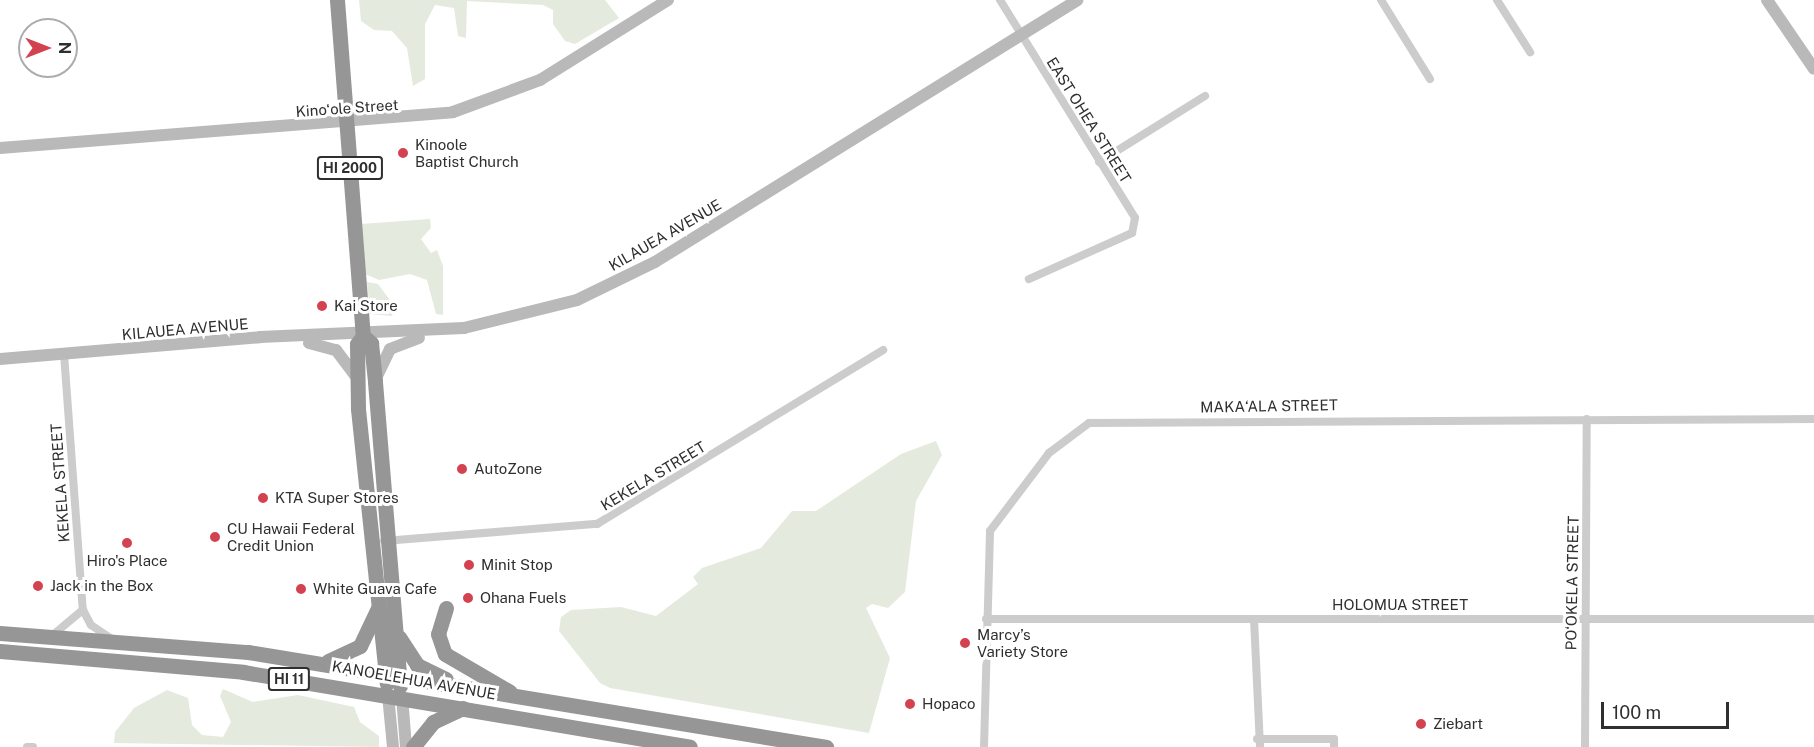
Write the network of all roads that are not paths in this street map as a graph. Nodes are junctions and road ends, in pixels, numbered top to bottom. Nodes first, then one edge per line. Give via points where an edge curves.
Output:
1 (338, 0) edge
2 (668, 0) edge
3 (1000, 0) edge
4 (1077, 0) edge
5 (1381, 0) edge
6 (1497, 0) edge
7 (1767, 0) edge
8 (1021, 35) junction
9 (1530, 52) dead end
10 (1814, 69) edge
11 (1430, 79) dead end
12 (1205, 96) dead end
13 (347, 123) junction
14 (0, 148) edge
15 (1099, 162) junction
16 (1029, 279) dead end
17 (464, 328) junction
18 (363, 336) junction
19 (260, 337) junction
20 (883, 350) dead end
21 (64, 354) junction
22 (0, 359) edge
23 (357, 382) junction
24 (375, 382) junction
25 (1587, 419) junction
26 (1814, 419) edge
27 (380, 541) junction
28 (380, 606) junction
29 (446, 608) dead end
30 (83, 610) junction
31 (1584, 618) junction
32 (1254, 619) junction
33 (1814, 619) edge
34 (394, 620) junction
35 (986, 620) junction
36 (0, 633) edge
37 (46, 635) junction
38 (116, 640) junction
39 (0, 651) edge
40 (316, 662) junction
41 (393, 676) junction
42 (483, 693) junction
43 (395, 696) junction
44 (521, 698) junction
45 (465, 708) junction
46 (1259, 743) edge
47 (27, 747) edge
48 (33, 747) edge
49 (393, 747) edge
50 (406, 747) edge
51 (413, 747) edge
52 (690, 747) edge
53 (826, 747) edge
54 (984, 747) edge
55 (1334, 747) edge
56 (1585, 747) edge

1 - 13 highway, HI 2000
2 - 13 street, Kinoʻole Street via 540,80 497,100 438,115
3 - 8 street, EAST OHEA STREET
4 - 8 street, KILAUEA AVENUE
5 - 11 street
6 - 9 street
7 - 10 street
8 - 15 street, EAST OHEA STREET
8 - 17 street, KILAUEA AVENUE via 655,262 577,300
12 - 15 street
13 - 14 street, Kinoʻole Street
13 - 18 highway, HI 2000
15 - 16 street, EAST OHEA STREET via 1135,218 1132,232
17 - 18 street, KILAUEA AVENUE
17 - 24 street via 398,344 386,355
18 - 19 street, KILAUEA AVENUE
18 - 23 highway, HI 2000 via 357,344
18 - 24 highway, HI 2000 via 371,343
19 - 21 street, KILAUEA AVENUE
19 - 23 street via 329,347 348,360
20 - 27 street, KEKELA STREET via 597,524
21 - 22 street, KILAUEA AVENUE
21 - 30 street, KEKELA STREET
23 - 27 highway, HI 2000
24 - 27 highway, HI 2000
25 - 26 street, MAKA‘ALA STREET
25 - 31 street, PO‘OKELA STREET
25 - 35 street, MAKA‘ALA STREET via 1089,423 1049,453 990,531
27 - 28 highway, HI 2000
27 - 34 highway, HI 2000
28 - 40 highway via 357,650
28 - 41 highway, HI 2000
29 - 44 highway via 438,634 445,654
30 - 37 street via 65,629
30 - 38 street via 95,630
31 - 32 street, HOLOMUA STREET
31 - 33 street, HOLOMUA STREET
31 - 56 street, PO‘OKELA STREET
32 - 35 street, HOLOMUA STREET
32 - 46 street
34 - 41 highway, HI 2000
34 - 42 highway via 417,664
35 - 54 street, MAKA‘ALA STREET
36 - 37 highway, KANOELEHUA AVENUE / HI 11
37 - 38 highway, KANOELEHUA AVENUE / HI 11
38 - 40 highway, KANOELEHUA AVENUE / HI 11
39 - 43 highway, KANOELEHUA AVENUE / HI 11 via 190,665
40 - 41 highway, KANOELEHUA AVENUE / HI 11
41 - 42 highway, KANOELEHUA AVENUE / HI 11
41 - 43 highway, HI 2000
42 - 44 highway, KANOELEHUA AVENUE / HI 11
43 - 45 highway, KANOELEHUA AVENUE / HI 11
43 - 49 street
43 - 50 street
44 - 53 highway, KANOELEHUA AVENUE / HI 11
45 - 51 highway via 433,722
45 - 52 highway, KANOELEHUA AVENUE / HI 11
46 - 55 street via 1334,739
47 - 48 street

